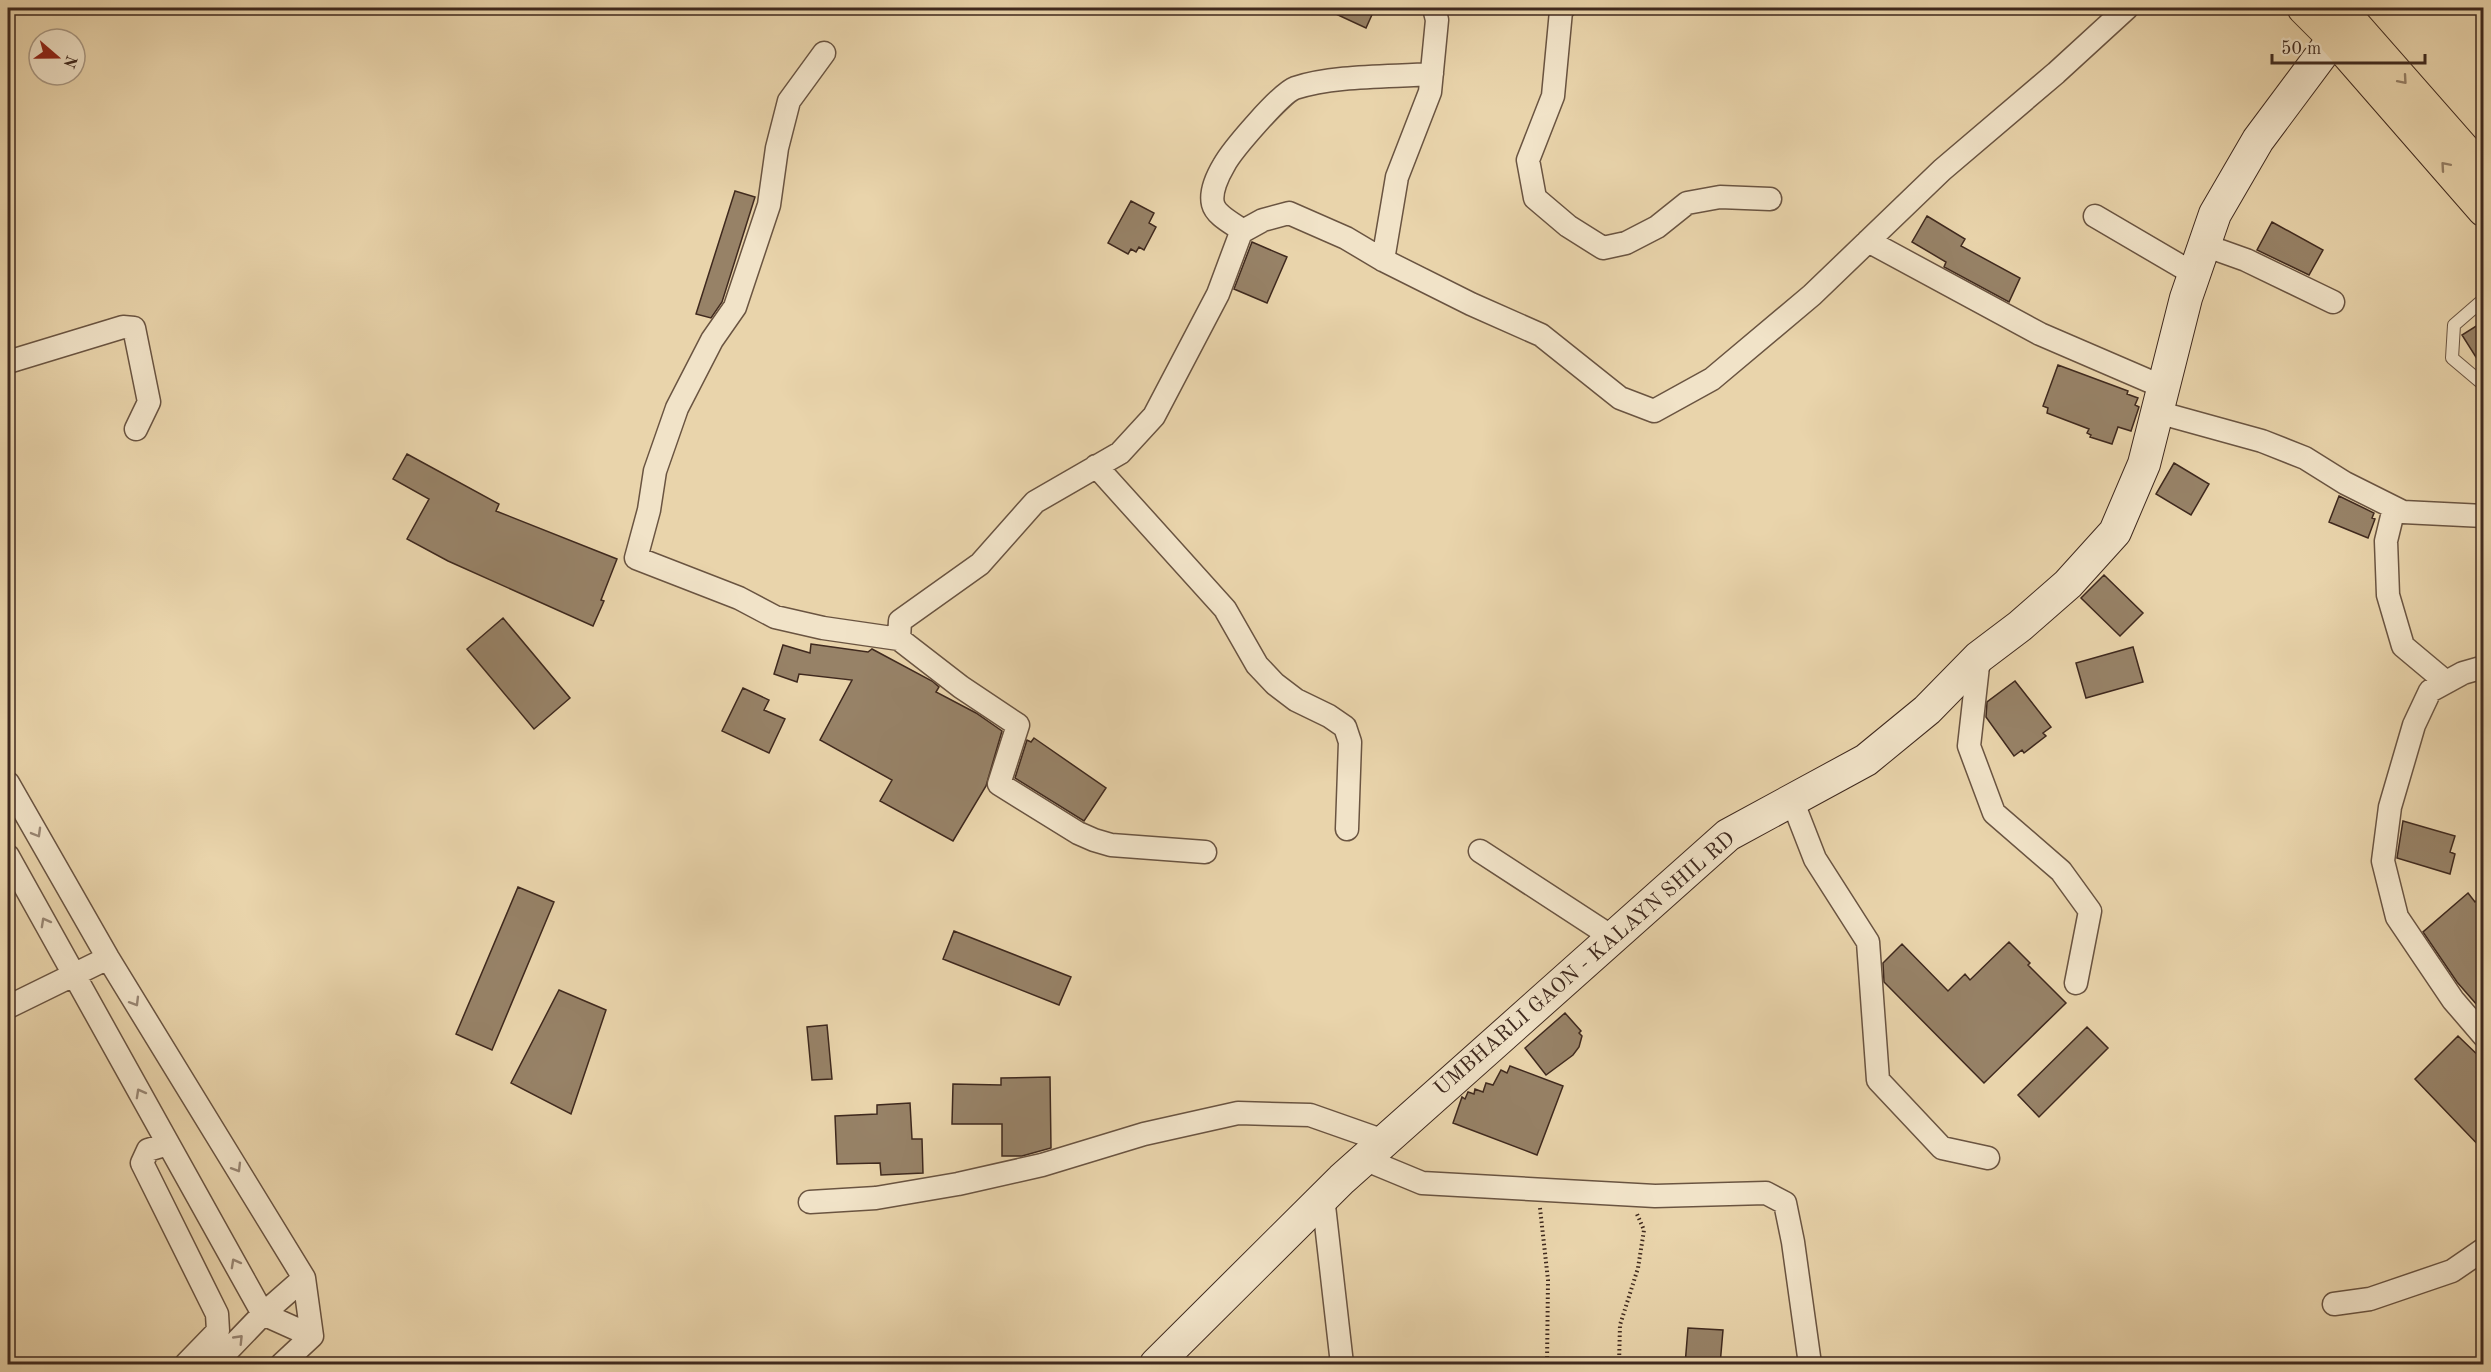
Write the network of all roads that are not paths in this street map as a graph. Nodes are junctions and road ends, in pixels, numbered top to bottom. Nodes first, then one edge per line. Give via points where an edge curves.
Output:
1 (1434, 8) edge
2 (1564, 8) edge
3 (2127, 8) edge
4 (2304, 8) edge
5 (2341, 22) edge
6 (825, 53) dead end
7 (1432, 74) junction
8 (2484, 173) edge
9 (1770, 199) dead end
10 (2484, 210) edge
11 (2095, 216) dead end
12 (1244, 231) junction
13 (1868, 241) junction
14 (2199, 259) junction
15 (1383, 260) junction
16 (2484, 299) edge
17 (2333, 302) dead end
18 (8, 362) edge
19 (2484, 385) edge
20 (2160, 400) junction
21 (136, 429) dead end
22 (1096, 466) junction
23 (2394, 508) junction
24 (2484, 516) edge
25 (899, 639) junction
26 (1979, 657) junction
27 (2484, 667) edge
28 (2446, 682) junction
29 (8, 783) edge
30 (1792, 800) junction
31 (1347, 829) dead end
32 (1480, 851) dead end
33 (1205, 852) dead end
34 (8, 856) edge
35 (1612, 938) junction
36 (108, 958) junction
37 (75, 976) junction
38 (2076, 983) dead end
39 (8, 1007) edge
40 (2484, 1036) edge
41 (168, 1144) junction
42 (1374, 1150) junction
43 (1988, 1158) dead end
44 (1323, 1197) junction
45 (810, 1202) dead end
46 (2484, 1249) edge
47 (304, 1278) junction
48 (2334, 1304) dead end
49 (264, 1314) junction
50 (312, 1336) junction
51 (186, 1365) edge
52 (215, 1365) edge
53 (282, 1365) edge
54 (1156, 1365) edge
55 (1342, 1365) edge
56 (1810, 1365) edge

1 - 7 street via 1437,20
2 - 9 street via 1553,96 1528,160 1535,198 1568,226 1603,248 1626,243 1657,227 1687,203 1720,197
3 - 13 street via 1942,170
4 - 5 main road
5 -> 8 main road
10 -> 5 main road
5 - 14 street, UMBHARLI GAON - KALAYN SHIL RD via 2258,140 2215,214
6 - 25 street via 789,101 769,205 735,307 712,340 677,408 655,471 636,558 739,598 776,617
7 - 12 street via 1315,83 1292,89 1225,163 1216,183 1212,201 1216,211
7 - 15 street via 1430,92 1397,177
11 - 14 street
12 - 15 street via 1263,220 1290,213
12 - 22 street via 1218,294 1154,416 1119,453
13 - 15 street via 1812,295 1712,379 1654,411 1620,398 1541,335
13 - 20 street
14 - 17 street via 2247,260
14 - 20 street, UMBHARLI GAON - KALAYN SHIL RD
16 - 19 lane via 2454,325 2452,358
18 - 21 street via 123,327 134,328 148,402
20 - 23 street via 2306,458
20 - 26 street, UMBHARLI GAON - KALAYN SHIL RD via 2144,464 2115,532 2068,584
22 - 25 street via 1035,502 980,564 900,621
22 - 31 street via 1225,609 1257,665 1275,684 1345,727 1350,741
23 - 24 street via 2403,512
23 - 28 street via 2385,541 2388,596 2403,646
25 - 33 street via 961,687 1018,724 999,784 1094,840 1111,845
26 - 30 street, UMBHARLI GAON - KALAYN SHIL RD via 1927,710 1866,760
26 - 38 street via 1969,746 1994,813 2061,871 2090,910
27 - 28 street
28 - 40 street via 2430,690 2414,725 2390,807 2383,861 2397,916 2453,1000
29 -> 36 street
30 - 35 street, UMBHARLI GAON - KALAYN SHIL RD via 1728,835
30 - 43 street via 1815,859 1868,942 1878,1080 1942,1148
32 - 35 street
37 -> 34 street
35 - 42 street, UMBHARLI GAON - KALAYN SHIL RD
36 - 37 street
36 -> 47 street
37 - 39 street
41 -> 37 street
49 -> 41 street
41 - 51 street via 148,1150 142,1163 217,1314 218,1331
42 - 44 street, UMBHARLI GAON - KALAYN SHIL RD
42 - 45 street via 1310,1115 1238,1113 958,1184 876,1198
42 - 56 street via 1422,1183 1629,1194 1766,1193 1785,1203
44 - 54 street, UMBHARLI GAON - KALAYN SHIL RD
44 - 55 street
46 - 48 street via 2452,1270 2370,1299
47 - 49 street
47 - 50 street
49 - 50 street
52 -> 49 street
50 - 53 street

